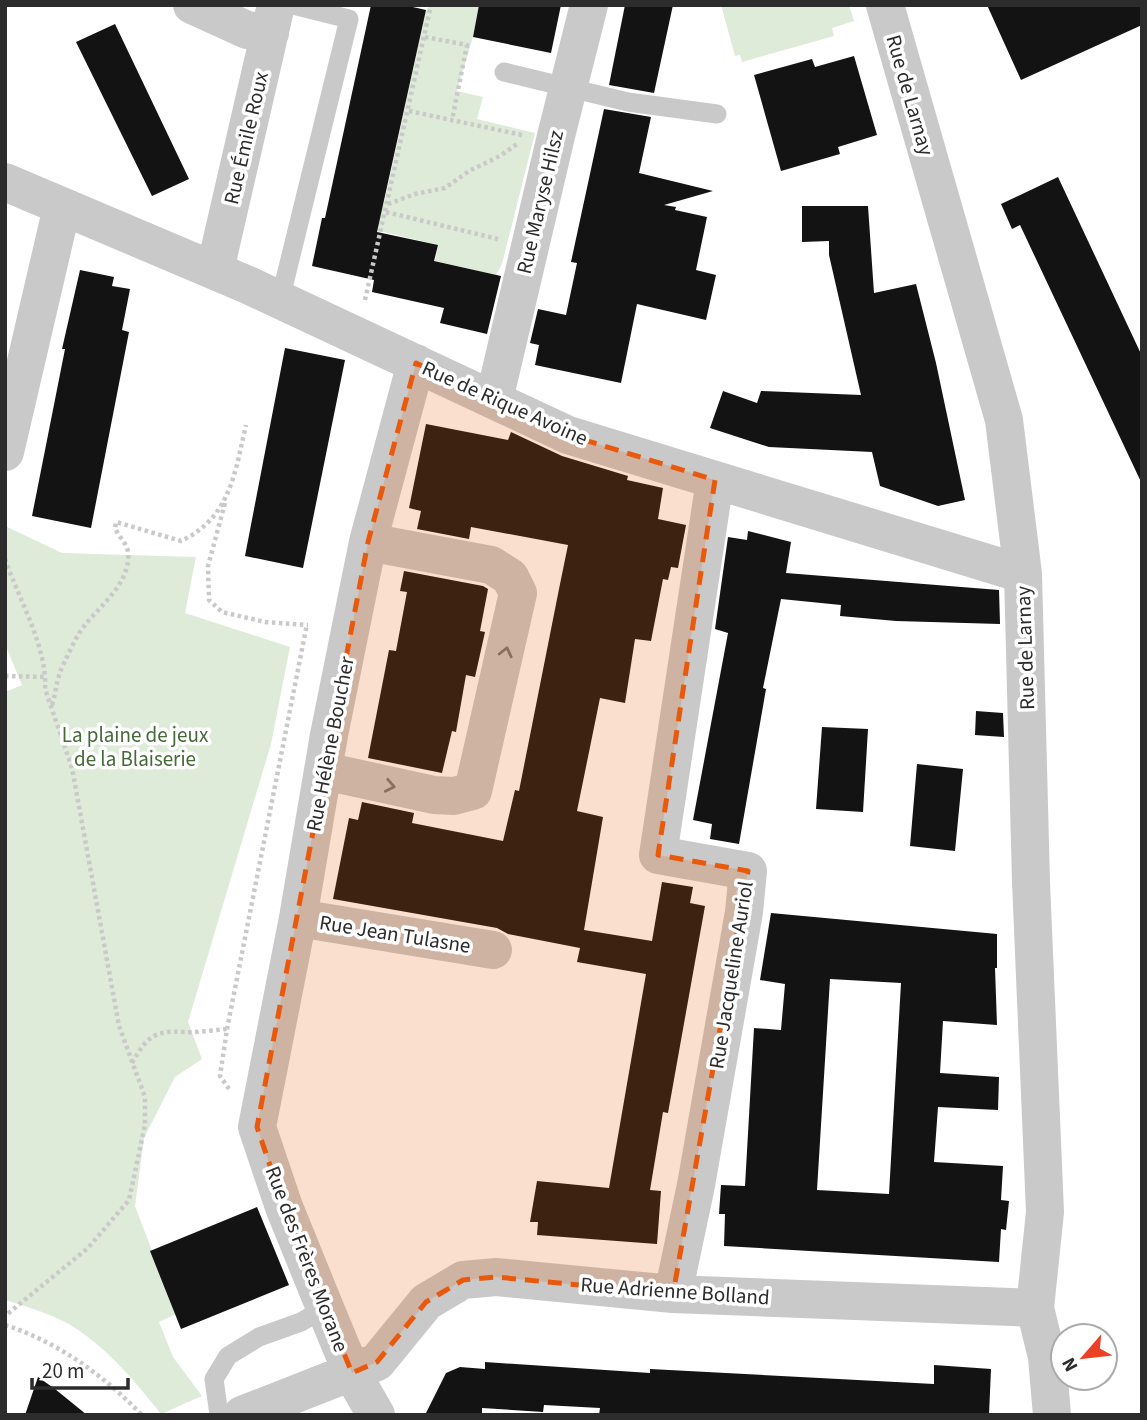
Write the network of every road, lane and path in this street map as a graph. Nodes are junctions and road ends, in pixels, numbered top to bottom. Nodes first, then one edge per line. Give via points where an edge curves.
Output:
1 (192, 5) edge
2 (432, 5) edge
3 (589, 5) edge
4 (885, 5) edge
5 (350, 12) edge
6 (279, 15) edge
7 (425, 37) junction
8 (504, 72) dead end
9 (568, 88) junction
10 (409, 111) junction
11 (718, 114) dead end
12 (452, 120) junction
13 (526, 135) junction
14 (524, 147) dead end
15 (5, 182) edge
16 (388, 204) junction
17 (62, 207) junction
18 (386, 212) junction
19 (502, 240) dead end
20 (215, 270) junction
21 (279, 300) junction
22 (352, 334) junction
23 (416, 363) junction
24 (494, 400) junction
25 (246, 425) dead end
26 (5, 452) edge
27 (715, 481) junction
28 (225, 502) junction
29 (368, 541) junction
30 (5, 559) edge
31 (1023, 574) junction
32 (307, 624) junction
33 (352, 630) junction
34 (5, 676) edge
35 (46, 677) junction
36 (52, 705) junction
37 (324, 771) junction
38 (298, 918) junction
39 (493, 950) dead end
40 (227, 1029) junction
41 (132, 1063) junction
42 (260, 1113) junction
43 (673, 1294) junction
44 (325, 1308) junction
45 (1035, 1308) junction
46 (5, 1316) edge
47 (5, 1325) edge
48 (352, 1373) junction
49 (252, 1413) edge
50 (142, 1415) edge
51 (219, 1415) edge
52 (376, 1415) edge
53 (1052, 1415) edge

1 - 6 street via 247,30
2 - 7 path
3 - 9 street, Rue Maryse Hilsz
4 - 31 street, Rue de Larnay via 1004,420
5 - 6 lane
5 - 21 lane
6 - 20 street, Rue Émile Roux
7 - 10 path
7 - 12 path via 467,45
8 - 9 lane
9 - 11 lane via 628,102
9 - 24 street, Rue Maryse Hilsz
10 - 12 path
10 - 16 path
12 - 13 path
13 - 14 path
13 - 16 path via 445,188
15 - 17 street, Rue de Rique Avoine
16 - 18 path
17 - 20 street, Rue de Rique Avoine
17 - 26 street
18 - 19 path
18 - 22 path via 369,290
20 - 21 street, Rue de Rique Avoine
21 - 22 street, Rue de Rique Avoine
22 - 23 street, Rue de Rique Avoine
23 - 24 street, Rue de Rique Avoine
23 - 29 street, Rue Hélène Boucher
24 - 27 street, Rue de Rique Avoine via 568,435
25 - 28 path
27 - 31 street, Rue de Rique Avoine
27 - 43 street, Rue Jacqueline Auriol via 658,855 748,870 701,1157
28 - 32 path via 208,566 209,600 222,612 265,622
28 - 36 path via 198,533 181,541 116,522 114,528 128,552 121,580 72,648 55,683
29 - 33 street, Rue Hélène Boucher
37 -> 29 street via 434,795 473,791 512,625 518,593 510,576 491,565
30 - 35 path
31 - 45 street, Rue de Larnay via 1045,1212
32 - 33 path
32 - 40 path
33 - 37 street, Rue Hélène Boucher
34 - 35 path
35 - 36 path
36 - 41 path via 72,768 119,1026
37 - 38 street, Rue Hélène Boucher
38 - 39 street, Rue Jean Tulasne
38 - 42 street, Rue Hélène Boucher
40 - 41 path via 170,1030 153,1035
40 - 42 path via 220,1076
41 - 46 path via 145,1097 145,1125 129,1200 89,1248
42 - 44 street, Rue des Frères Morane via 284,1207
43 - 45 street, Rue Adrienne Bolland
43 - 48 street, Rue Adrienne Bolland via 496,1278 463,1280 426,1302 377,1362
44 - 48 street, Rue des Frères Morane
44 - 51 lane via 228,1356 214,1379
45 - 53 street, Rue de Larnay via 1047,1357
47 - 50 path via 64,1349
48 - 49 street, Rue des Frères Morane
48 - 52 street

